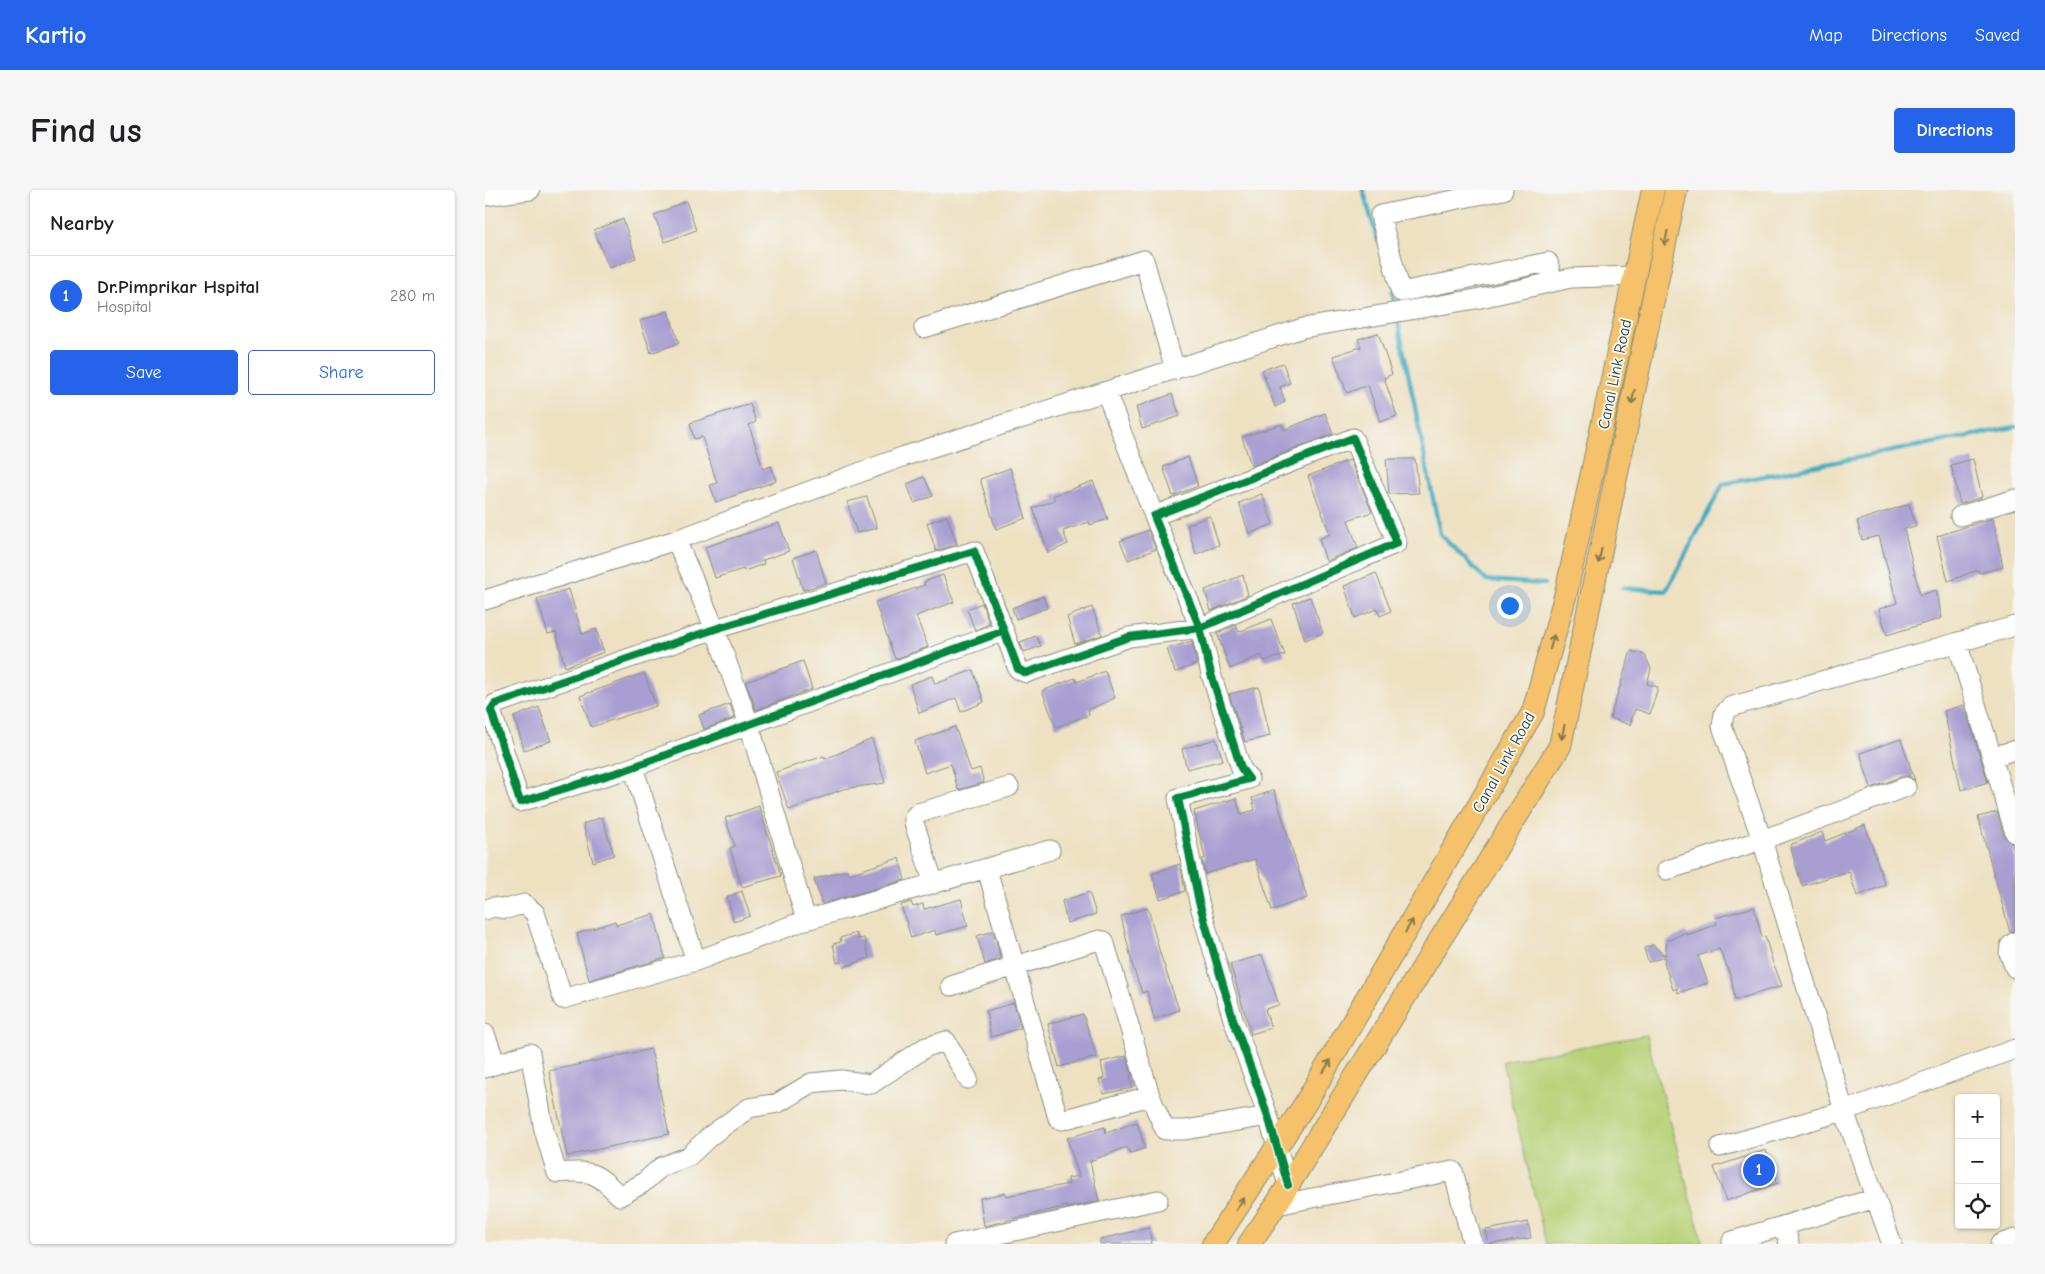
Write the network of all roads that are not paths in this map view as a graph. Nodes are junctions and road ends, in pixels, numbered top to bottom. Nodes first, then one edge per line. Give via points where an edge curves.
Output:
1 (527, 190) edge
2 (1503, 190) edge
3 (1653, 190) edge
4 (1676, 190) edge
5 (485, 196) edge
6 (1636, 276) junction
7 (1553, 282) junction
8 (1415, 289) junction
9 (1419, 308) junction
10 (924, 328) dead end
11 (1175, 370) junction
12 (1106, 392) junction
13 (2015, 499) edge
14 (1155, 516) junction
15 (1960, 516) dead end
16 (676, 540) junction
17 (485, 600) edge
18 (2015, 626) edge
19 (1201, 628) junction
20 (715, 629) junction
21 (1004, 630) junction
22 (1957, 642) junction
23 (1541, 680) junction
24 (1571, 693) junction
25 (749, 724) junction
26 (2015, 750) edge
27 (1992, 757) junction
28 (633, 767) junction
29 (1009, 787) dead end
30 (1906, 787) dead end
31 (2015, 833) edge
32 (1762, 840) junction
33 (1050, 850) dead end
34 (987, 869) junction
35 (1667, 870) dead end
36 (934, 884) junction
37 (485, 910) edge
38 (806, 920) junction
39 (2015, 942) edge
40 (696, 961) junction
41 (1016, 966) junction
42 (2015, 968) edge
43 (951, 986) dead end
44 (485, 1034) edge
45 (2015, 1049) edge
46 (489, 1060) edge
47 (968, 1079) dead end
48 (1150, 1096) junction
49 (1844, 1112) junction
50 (1268, 1116) junction
51 (1721, 1147) dead end
52 (1277, 1148) junction
53 (1288, 1185) junction
54 (1876, 1198) junction
55 (1158, 1200) dead end
56 (1276, 1205) junction
57 (1785, 1226) junction
58 (1732, 1241) dead end
59 (954, 1244) edge
60 (1213, 1244) edge
61 (1249, 1244) edge
62 (1473, 1244) edge
63 (1789, 1244) edge
64 (1892, 1244) edge

1 - 5 street
2 - 8 street via 1380,215 1401,292
3 - 6 main road, Canal Link Road
4 -> 24 main road, Canal Link Road
6 - 7 street via 1571,278
23 -> 6 main road, Canal Link Road via 1566,593
7 - 8 street via 1548,262
7 - 9 street
8 - 9 street
9 - 11 street via 1303,328
10 - 11 street via 1144,260
11 - 12 street
12 - 14 street
12 - 16 street via 905,456
13 - 15 street
14 - 19 street
14 - 19 street via 1353,438 1397,543
16 - 17 street
16 - 20 street
18 - 22 street
19 - 21 street via 1129,637 1026,673 1018,669
19 - 50 street via 1211,674 1235,750 1249,779 1178,798 1199,902 1233,1019
20 - 21 street via 974,551
20 - 25 street
20 - 28 street via 495,704 491,710 520,802
21 - 25 street
22 - 27 street
22 - 32 street via 1730,707 1724,714 1722,726
23 - 24 main road
52 -> 23 main road, Canal Link Road via 1533,712
24 -> 53 main road, Canal Link Road via 1560,746
25 - 28 street
25 - 38 street
26 - 27 street
27 - 31 street
28 - 40 street
29 - 36 street via 918,813 914,817
30 - 32 street
32 - 35 street
32 - 49 street
33 - 34 street
34 - 36 street
34 - 41 street
36 - 38 street
37 - 40 street via 524,904 535,913 563,999
38 - 40 street
39 - 42 street via 2009,953
41 - 43 street
41 - 48 street via 1058,1118 1062,1120
41 - 48 street via 1104,941
44 - 46 street
45 - 49 street
46 - 47 street via 530,1053 544,1130 557,1173 598,1174 620,1196 643,1183 661,1167 689,1156 749,1108 778,1103 811,1083 841,1080 871,1084 927,1047 946,1041
48 - 50 street via 1162,1126 1168,1131
49 - 51 street
49 - 54 street
50 - 52 street
52 - 53 street
60 -> 52 main road, Canal Link Road
53 - 56 main road, Canal Link Road
54 - 57 street
54 - 64 street
55 - 59 street
56 - 61 main road, Canal Link Road
56 - 62 street via 1453,1172
57 - 58 street
57 - 63 street

